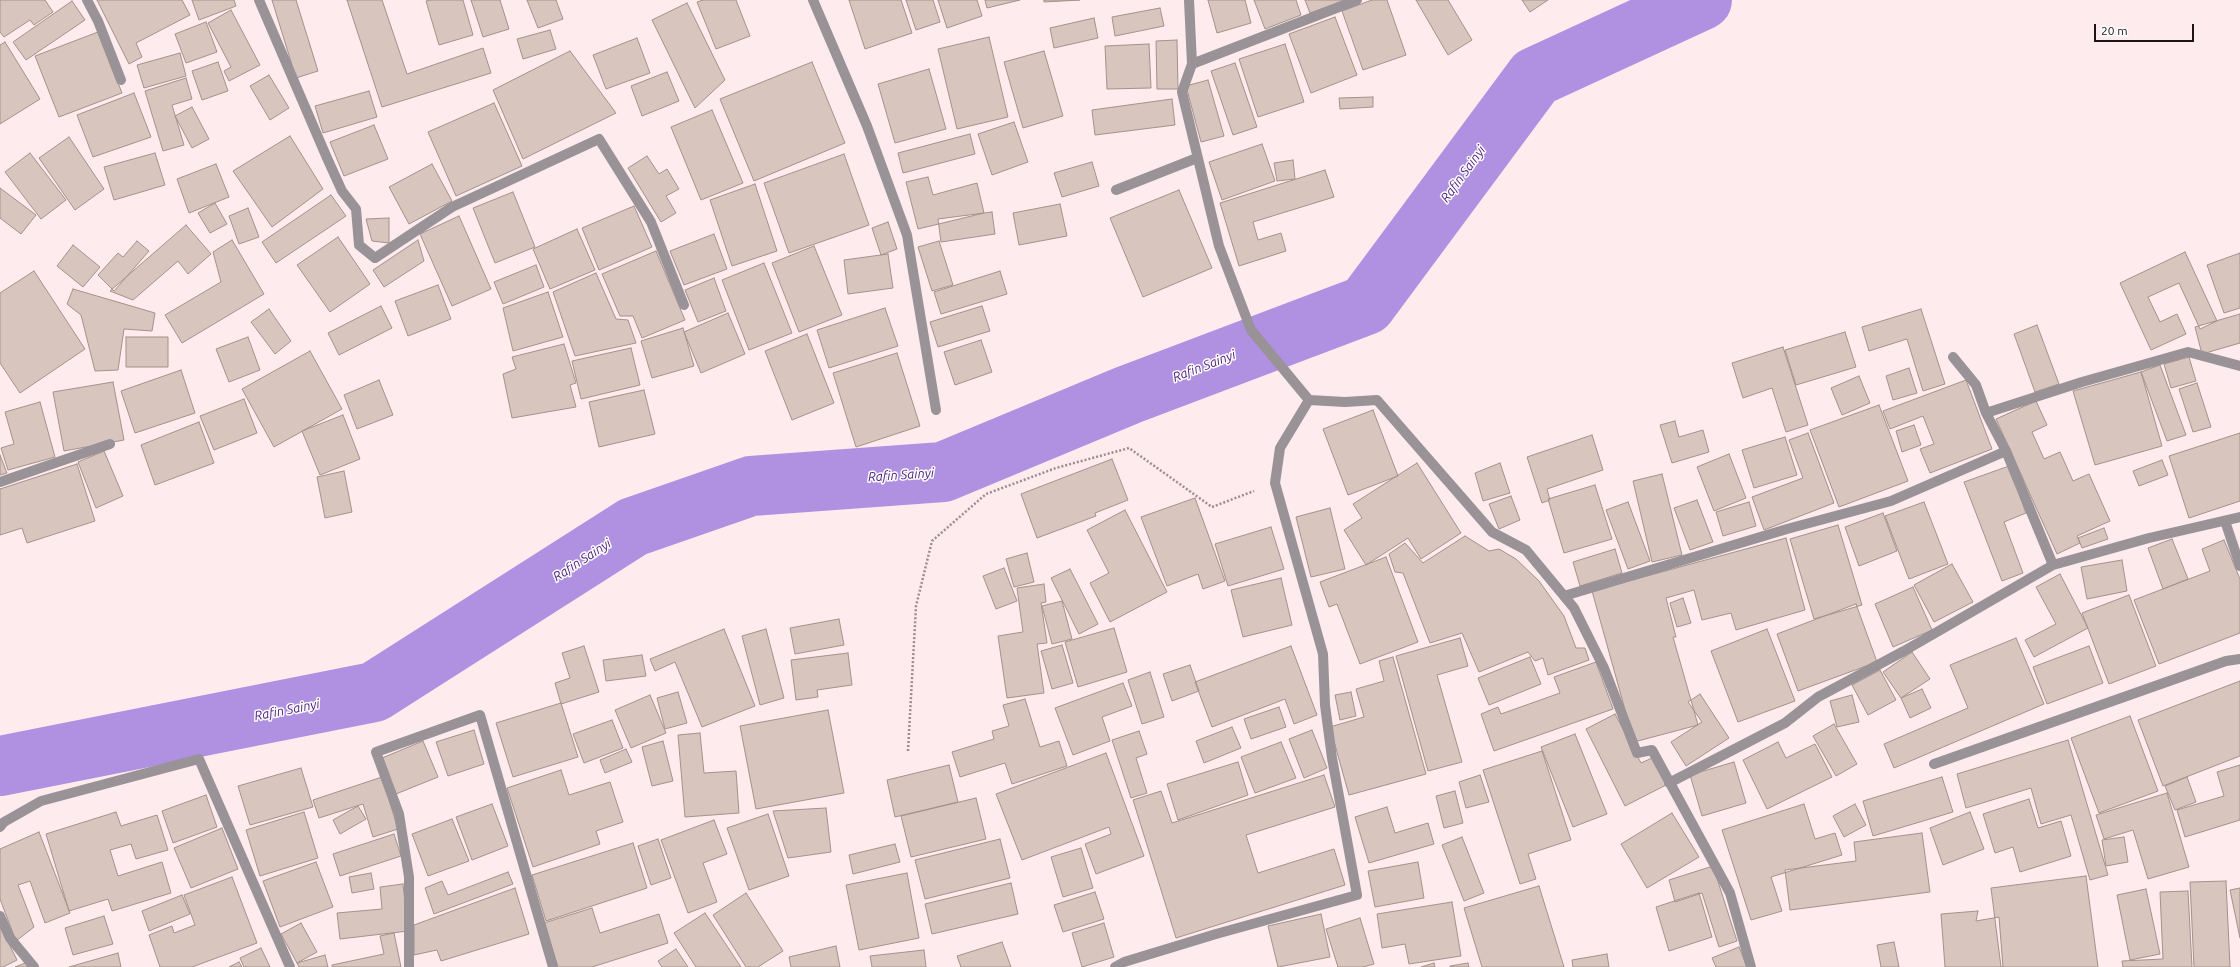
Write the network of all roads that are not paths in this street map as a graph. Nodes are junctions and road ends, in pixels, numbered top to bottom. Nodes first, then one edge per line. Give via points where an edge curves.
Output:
1 (87, 0) edge
2 (259, 0) edge
3 (815, 0) edge
4 (1189, 0) edge
5 (1357, 0) edge
6 (1192, 64) junction
7 (121, 80) dead end
8 (1197, 158) junction
9 (1116, 190) dead end
10 (684, 305) dead end
11 (1953, 357) dead end
12 (2240, 366) edge
13 (1309, 400) junction
14 (936, 410) dead end
15 (1986, 413) junction
16 (110, 444) dead end
17 (2006, 451) junction
18 (0, 482) edge
19 (2240, 517) edge
20 (2225, 521) junction
21 (2053, 565) junction
22 (2240, 566) edge
23 (1564, 596) junction
24 (2240, 659) edge
25 (1934, 764) dead end
26 (1669, 782) junction
27 (0, 827) edge
28 (0, 916) edge
29 (34, 967) edge
30 (290, 967) edge
31 (409, 967) edge
32 (553, 967) edge
33 (1115, 967) edge
34 (1751, 967) edge

1 - 7 street
2 - 10 street via 342,191 356,209 359,245 375,258 452,207 599,138 651,222
3 - 14 street via 867,126 907,235
4 - 6 street
5 - 6 street
6 - 8 street via 1182,92
8 - 9 street
8 - 13 street via 1219,246 1251,330
11 - 15 street via 1976,385
12 - 15 street via 2188,352
13 - 23 street via 1377,400 1492,532 1526,550
13 - 33 street via 1280,448 1275,483 1323,654 1325,704 1332,758 1357,895 1209,936
15 - 17 street
16 - 18 street
17 - 21 street
17 - 23 street via 1891,501 1787,529
19 - 20 street
20 - 21 street via 2148,538
20 - 22 street
21 - 26 street via 1904,651 1818,697 1785,723
23 - 26 street via 1574,608 1604,668 1637,753 1652,750
24 - 25 street via 2226,661
26 - 34 street via 1730,893
27 - 30 street via 4,822 41,801 199,760
28 - 29 street via 10,938
31 - 32 street via 409,877 399,814 376,752 480,715

